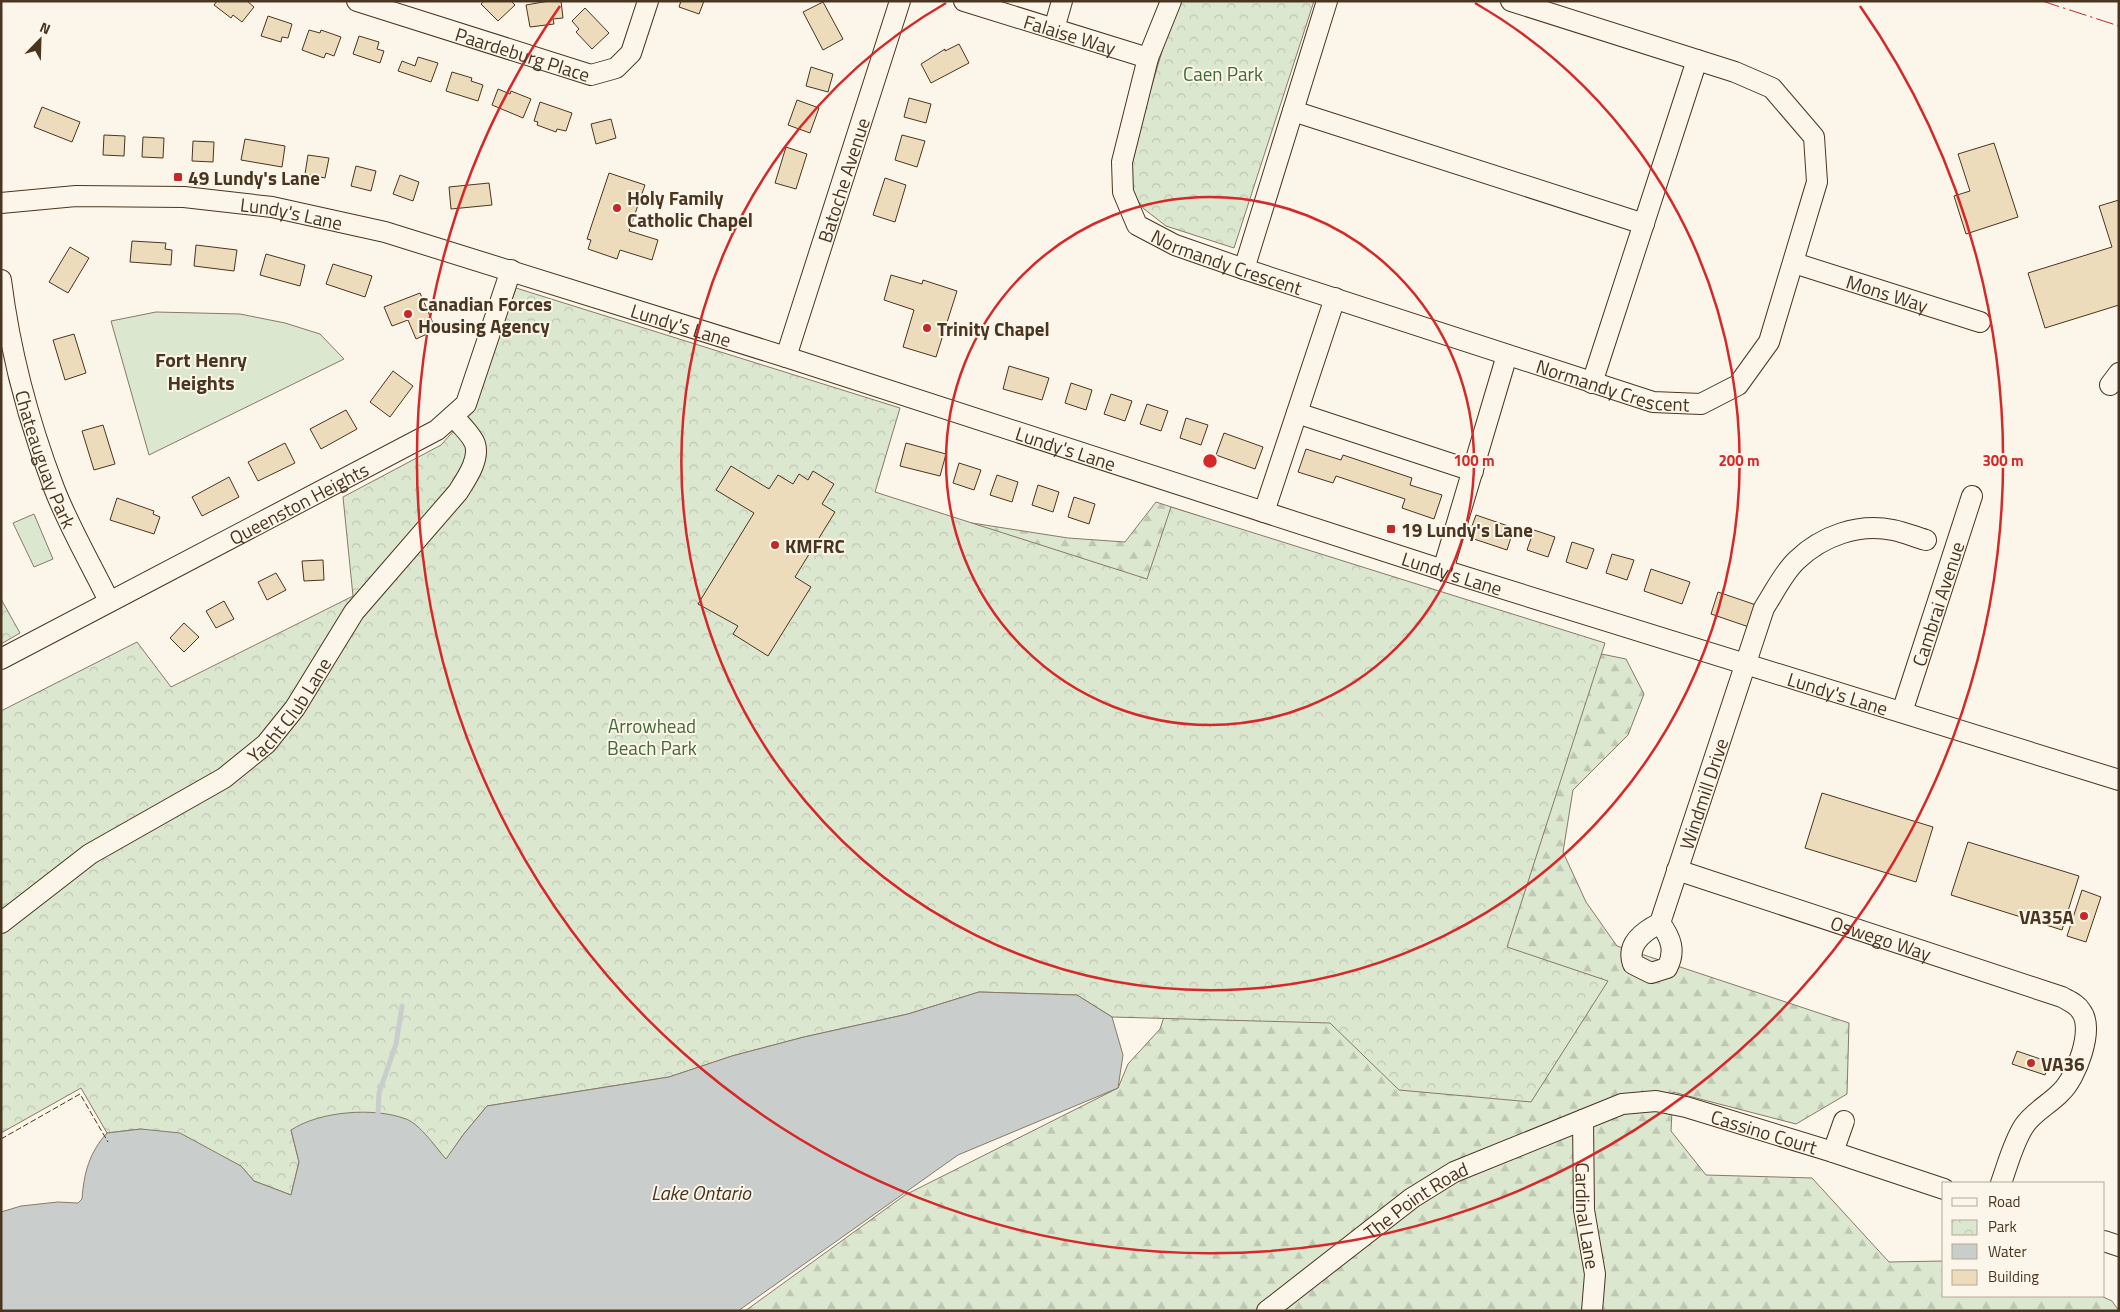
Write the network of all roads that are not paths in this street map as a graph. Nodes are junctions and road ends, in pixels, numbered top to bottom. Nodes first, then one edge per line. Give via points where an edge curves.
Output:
1 (357, 1) edge
2 (648, 1) edge
3 (900, 1) edge
4 (964, 1) edge
5 (1062, 1) edge
6 (1171, 1) edge
7 (1328, 1) edge
8 (1510, 1) edge
9 (1054, 29) junction
10 (1148, 58) junction
11 (1697, 60) junction
12 (1293, 111) junction
13 (1, 204) edge
14 (1644, 224) junction
15 (1794, 262) junction
16 (1244, 269) junction
17 (511, 270) junction
18 (1, 280) edge
19 (1335, 298) junction
20 (1980, 322) dead end
21 (1507, 355) junction
22 (786, 358) junction
23 (1592, 383) junction
24 (1297, 413) junction
25 (453, 416) junction
26 (1473, 471) junction
27 (1972, 496) dead end
28 (1264, 512) junction
29 (1926, 540) dead end
30 (1443, 570) junction
31 (109, 601) junction
32 (1, 659) edge
33 (1746, 663) junction
34 (1902, 712) junction
35 (2119, 780) edge
36 (1677, 870) junction
37 (1, 923) edge
38 (1660, 923) dead end
39 (1583, 1120) junction
40 (1844, 1120) dead end
41 (1833, 1152) junction
42 (2001, 1182) edge
43 (1942, 1188) edge
44 (2105, 1241) edge
45 (2119, 1246) edge
46 (1268, 1311) edge
47 (1592, 1311) edge

1 - 2 street, Paardeburg Place via 591,75 616,68 631,53
3 - 22 street, Batoche Avenue
4 - 9 street, Falaise Way
5 - 9 street
6 - 10 street, Normandy Crescent
7 - 12 street
8 - 11 street, Normandy Crescent
9 - 10 street, Falaise Way
10 - 16 street, Normandy Crescent via 1122,162 1124,192 1137,225 1175,245
11 - 14 street
11 - 15 street, Normandy Crescent via 1772,88 1814,137 1817,182
12 - 14 street
12 - 16 street
13 - 17 street, Lundy's Lane via 76,196 184,196 272,207 385,232
14 - 23 street
15 - 20 street, Mons Way
15 - 23 street, Normandy Crescent via 1769,342 1738,385 1701,404 1654,402
16 - 19 street, Normandy Crescent
17 - 22 street, Lundy's Lane
17 - 25 street, Queenston Heights via 466,404
18 - 31 street, Chateauguay Park via 20,390 55,490
19 - 21 street, Normandy Crescent
19 - 24 street
21 - 23 street, Normandy Crescent
21 - 26 street
22 - 28 street, Lundy's Lane
24 - 26 street
24 - 28 street
25 - 31 street, Queenston Heights via 437,430
25 - 37 street, Yacht Club Lane via 475,444 476,455 468,476 458,492 354,612 295,708 266,744 224,778 90,854
26 - 30 street
27 - 34 street, Cambrai Avenue
28 - 30 street, Lundy's Lane
29 - 33 street, Windmill Drive via 1893,530 1867,527 1842,532 1818,545 1796,561 1764,608
30 - 33 street, Lundy's Lane
31 - 32 street, Queenston Heights
33 - 34 street, Lundy's Lane
33 - 36 street, Windmill Drive
34 - 35 street, Lundy's Lane
36 - 38 street, Windmill Drive
36 - 42 street, Oswego Way via 2062,997 2082,1011 2086,1032 2073,1078 2025,1124 2014,1144
39 - 41 street, Cassino Court via 1622,1104 1656,1101 1686,1107
39 - 46 street, The Point Road via 1454,1172 1412,1198
39 - 47 street, Cardinal Lane via 1584,1210 1595,1274
40 - 41 street
41 - 43 street, Cassino Court
44 - 45 street

